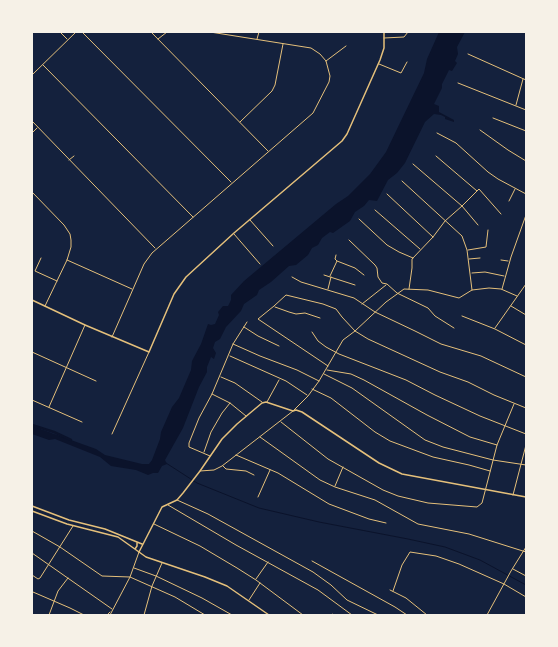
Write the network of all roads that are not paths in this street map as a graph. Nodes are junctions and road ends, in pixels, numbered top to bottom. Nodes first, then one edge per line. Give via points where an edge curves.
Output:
1 (60, 32) edge
2 (76, 32) edge
3 (82, 32) edge
4 (151, 32) edge
5 (167, 32) edge
6 (210, 32) edge
7 (259, 32) edge
8 (384, 32) edge
9 (408, 32) edge
10 (384, 38) junction
11 (67, 39) junction
12 (158, 40) junction
13 (257, 40) junction
14 (283, 43) junction
15 (346, 46) dead end
16 (468, 54) dead end
17 (326, 61) junction
18 (407, 62) dead end
19 (379, 64) junction
20 (43, 65) junction
21 (32, 75) edge
22 (523, 79) junction
23 (526, 80) edge
24 (458, 83) dead end
25 (515, 106) junction
26 (526, 110) edge
27 (493, 118) dead end
28 (32, 122) edge
29 (239, 122) junction
30 (38, 127) junction
31 (480, 130) dead end
32 (526, 132) edge
33 (32, 133) edge
34 (437, 133) dead end
35 (268, 151) junction
36 (74, 156) dead end
37 (436, 156) dead end
38 (68, 160) junction
39 (526, 161) edge
40 (414, 164) dead end
41 (402, 181) dead end
42 (232, 183) junction
43 (515, 188) junction
44 (477, 191) junction
45 (32, 192) edge
46 (387, 194) dead end
47 (526, 194) edge
48 (509, 201) dead end
49 (462, 206) junction
50 (375, 210) dead end
51 (501, 214) dead end
52 (526, 215) edge
53 (194, 217) junction
54 (359, 219) dead end
55 (250, 220) junction
56 (445, 221) junction
57 (478, 224) dead end
58 (488, 230) dead end
59 (234, 233) junction
60 (433, 237) junction
61 (349, 240) dead end
62 (273, 246) dead end
63 (156, 249) junction
64 (421, 250) junction
65 (468, 250) junction
66 (336, 255) dead end
67 (41, 258) dead end
68 (413, 258) junction
69 (480, 258) dead end
70 (67, 260) junction
71 (468, 260) junction
72 (501, 260) dead end
73 (337, 261) junction
74 (509, 262) junction
75 (260, 264) dead end
76 (471, 273) junction
77 (324, 275) dead end
78 (364, 275) dead end
79 (330, 276) junction
80 (505, 276) junction
81 (292, 278) dead end
82 (58, 281) junction
83 (387, 284) junction
84 (526, 284) edge
85 (355, 285) dead end
86 (132, 289) junction
87 (327, 290) junction
88 (409, 290) junction
89 (472, 290) junction
90 (501, 290) junction
91 (397, 292) junction
92 (517, 296) junction
93 (32, 300) edge
94 (362, 304) junction
95 (274, 306) junction
96 (510, 306) junction
97 (46, 307) junction
98 (375, 312) junction
99 (526, 315) edge
100 (462, 316) dead end
101 (320, 318) dead end
102 (246, 322) dead end
103 (85, 325) junction
104 (243, 327) junction
105 (454, 328) dead end
106 (495, 329) junction
107 (355, 331) junction
108 (312, 332) dead end
109 (112, 337) junction
110 (233, 344) junction
111 (526, 345) edge
112 (279, 346) dead end
113 (32, 352) edge
114 (150, 352) junction
115 (335, 352) junction
116 (229, 356) junction
117 (328, 366) junction
118 (66, 367) junction
119 (326, 370) junction
120 (324, 374) junction
121 (220, 376) junction
122 (526, 377) edge
123 (280, 379) junction
124 (96, 381) dead end
125 (319, 381) junction
126 (312, 389) junction
127 (212, 394) junction
128 (308, 396) junction
129 (32, 400) edge
130 (266, 402) junction
131 (230, 403) junction
132 (262, 403) junction
133 (515, 403) junction
134 (49, 407) junction
135 (526, 408) edge
136 (293, 411) junction
137 (246, 416) junction
138 (82, 422) dead end
139 (280, 422) junction
140 (505, 425) junction
141 (112, 434) dead end
142 (526, 434) edge
143 (259, 437) junction
144 (497, 445) junction
145 (526, 445) edge
146 (204, 453) junction
147 (235, 455) junction
148 (211, 456) junction
149 (493, 460) junction
150 (520, 465) junction
151 (526, 465) edge
152 (222, 466) junction
153 (343, 467) junction
154 (271, 469) junction
155 (200, 471) junction
156 (490, 472) junction
157 (254, 475) dead end
158 (335, 486) junction
159 (486, 490) junction
160 (513, 495) junction
161 (258, 497) dead end
162 (526, 497) edge
163 (177, 500) junction
164 (168, 505) junction
165 (32, 506) edge
166 (32, 511) edge
167 (69, 520) junction
168 (386, 523) dead end
169 (67, 524) junction
170 (153, 524) junction
171 (73, 526) junction
172 (32, 531) edge
173 (137, 542) junction
174 (142, 544) junction
175 (60, 547) junction
176 (526, 547) edge
177 (135, 549) junction
178 (524, 550) junction
179 (140, 552) junction
180 (526, 552) edge
181 (32, 553) edge
182 (312, 561) dead end
183 (268, 562) junction
184 (162, 563) junction
185 (49, 564) junction
186 (134, 568) junction
187 (512, 569) junction
188 (32, 575) edge
189 (156, 576) junction
190 (526, 576) edge
191 (130, 577) junction
192 (68, 578) junction
193 (256, 580) junction
194 (260, 583) junction
195 (504, 584) junction
196 (152, 586) junction
197 (390, 590) dead end
198 (393, 591) junction
199 (34, 592) dead end
200 (526, 598) edge
201 (55, 601) junction
202 (249, 601) junction
203 (112, 609) junction
204 (111, 612) junction
205 (49, 615) edge
206 (84, 615) edge
207 (107, 615) edge
208 (110, 615) edge
209 (144, 615) edge
210 (205, 615) edge
211 (232, 615) edge
212 (269, 615) edge
213 (303, 615) edge
214 (352, 615) edge
215 (378, 615) edge
216 (407, 615) edge
217 (428, 615) edge
218 (487, 615) edge

1 - 11 street
2 - 11 street
3 - 42 street
4 - 12 street
5 - 12 street
6 - 13 street
7 - 13 street
8 - 10 main road
9 - 10 street via 404,37
10 - 19 main road
11 - 20 street
12 - 29 street
13 - 14 street
14 - 17 street via 311,48
14 - 29 street via 272,91
15 - 17 street
16 - 22 street
17 - 35 street via 329,82 316,109
18 - 19 street via 401,73
19 - 55 main road via 342,141
20 - 21 street
20 - 53 street
22 - 23 street
22 - 25 street
24 - 25 street
25 - 26 street
27 - 32 street
28 - 30 street
29 - 35 street
30 - 33 street
30 - 38 street
31 - 39 street
34 - 43 street via 456,143 488,172
35 - 42 street
36 - 38 street
37 - 44 street
38 - 63 street
40 - 49 street
41 - 56 street
42 - 53 street
43 - 47 street
43 - 48 street
44 - 49 street
44 - 51 street via 479,189
45 - 70 street via 68,230 71,247
46 - 60 street
49 - 56 street
49 - 57 street
50 - 64 street
52 - 74 street
53 - 63 street
54 - 68 street via 387,245
55 - 59 main road
55 - 62 street
56 - 60 street
56 - 65 street via 462,236
58 - 65 street via 486,247
59 - 75 street
59 - 114 main road via 186,277 174,294
60 - 64 street
61 - 83 street via 368,257 382,283
63 - 86 street via 144,264
64 - 68 street
65 - 71 street
66 - 73 street
67 - 82 street via 35,271
68 - 88 street
69 - 71 street
70 - 82 street
70 - 86 street
71 - 76 street
72 - 74 street
73 - 78 street via 355,268
73 - 79 street
74 - 80 street
76 - 80 street via 485,272
76 - 89 street
77 - 79 street
79 - 85 street
79 - 87 street
80 - 90 street
81 - 87 street
82 - 97 street
83 - 91 street
83 - 94 street
84 - 92 street
86 - 109 street
87 - 94 street via 354,298
88 - 89 street via 428,290 459,298
88 - 91 street
89 - 90 street
90 - 92 street
91 - 98 street
91 - 105 street via 428,308 435,316
92 - 96 street
93 - 97 main road
94 - 98 street
95 - 101 street via 296,314 305,313
95 - 107 street via 287,295 323,304 336,309
95 - 117 street via 258,319
96 - 99 street
96 - 106 street
97 - 103 main road
98 - 107 street
98 - 122 street via 441,344 481,356
100 - 106 street
102 - 104 street
103 - 109 main road
103 - 118 street
104 - 110 street
104 - 112 street
106 - 111 street
107 - 115 street via 343,340
107 - 133 street via 440,372
108 - 115 street via 326,347
109 - 114 main road
110 - 116 street
110 - 125 street
113 - 118 street
114 - 141 street
115 - 117 street
115 - 140 street via 406,380 480,416
116 - 121 street
116 - 123 street
117 - 119 street
118 - 124 street
118 - 134 street
119 - 120 street
119 - 144 street via 351,374 470,437
120 - 125 street
120 - 149 street via 352,388 425,440
121 - 127 street
121 - 132 street via 235,383
123 - 128 street
123 - 130 street
125 - 126 street
126 - 128 street
126 - 156 street via 331,398 390,441 433,457
127 - 131 street
127 - 146 street via 188,443 189,447
128 - 136 street
129 - 134 street
130 - 132 main road
130 - 136 main road
131 - 137 street
131 - 146 street via 211,432
132 - 137 main road
133 - 135 street
133 - 140 street
134 - 138 street
136 - 139 street
136 - 159 main road via 302,412 379,463 402,474
137 - 148 main road via 222,439
139 - 143 street
139 - 153 street via 328,459
140 - 142 street
140 - 144 street
143 - 147 street
143 - 158 street via 320,480
144 - 149 street
145 - 150 street
146 - 148 street
147 - 152 street
147 - 154 street
148 - 155 main road
149 - 150 street
149 - 156 street
150 - 151 street
150 - 160 street
152 - 155 street via 214,470
152 - 157 street
153 - 158 street
153 - 159 street via 398,496 428,503 477,507 482,503
154 - 161 street
154 - 168 street via 329,504
155 - 163 main road
156 - 159 street
158 - 178 street via 375,500 418,524 469,534
159 - 160 main road
160 - 162 main road
163 - 164 main road
163 - 215 street via 208,514 313,572 348,600
164 - 170 main road via 162,507
164 - 183 street
165 - 167 main road
166 - 169 main road
167 - 169 main road
167 - 173 main road via 105,529
169 - 171 main road
170 - 174 main road
170 - 193 street via 200,546
171 - 175 street
171 - 177 main road via 118,537
172 - 175 street
173 - 174 main road
173 - 177 main road
174 - 179 main road
175 - 185 street
175 - 191 street via 102,576
176 - 178 street
177 - 179 main road
178 - 180 street
178 - 187 street
179 - 184 main road
179 - 186 street
181 - 185 street
182 - 216 street
183 - 193 street
183 - 214 street via 318,590
184 - 189 street
184 - 202 main road via 216,581
185 - 188 street via 40,578
185 - 192 street
186 - 189 street
186 - 191 street
187 - 190 street
187 - 195 street
189 - 196 street
189 - 211 street
191 - 196 street
191 - 203 street
192 - 201 street via 58,591
192 - 203 street
193 - 194 street
194 - 202 street
194 - 213 street
195 - 198 street via 444,558 410,552 402,565
195 - 200 street
195 - 218 street
196 - 209 street
196 - 210 street
197 - 198 street
198 - 217 street
199 - 201 street
201 - 205 street
201 - 206 street
202 - 212 main road
203 - 204 street
204 - 207 street
204 - 208 street

